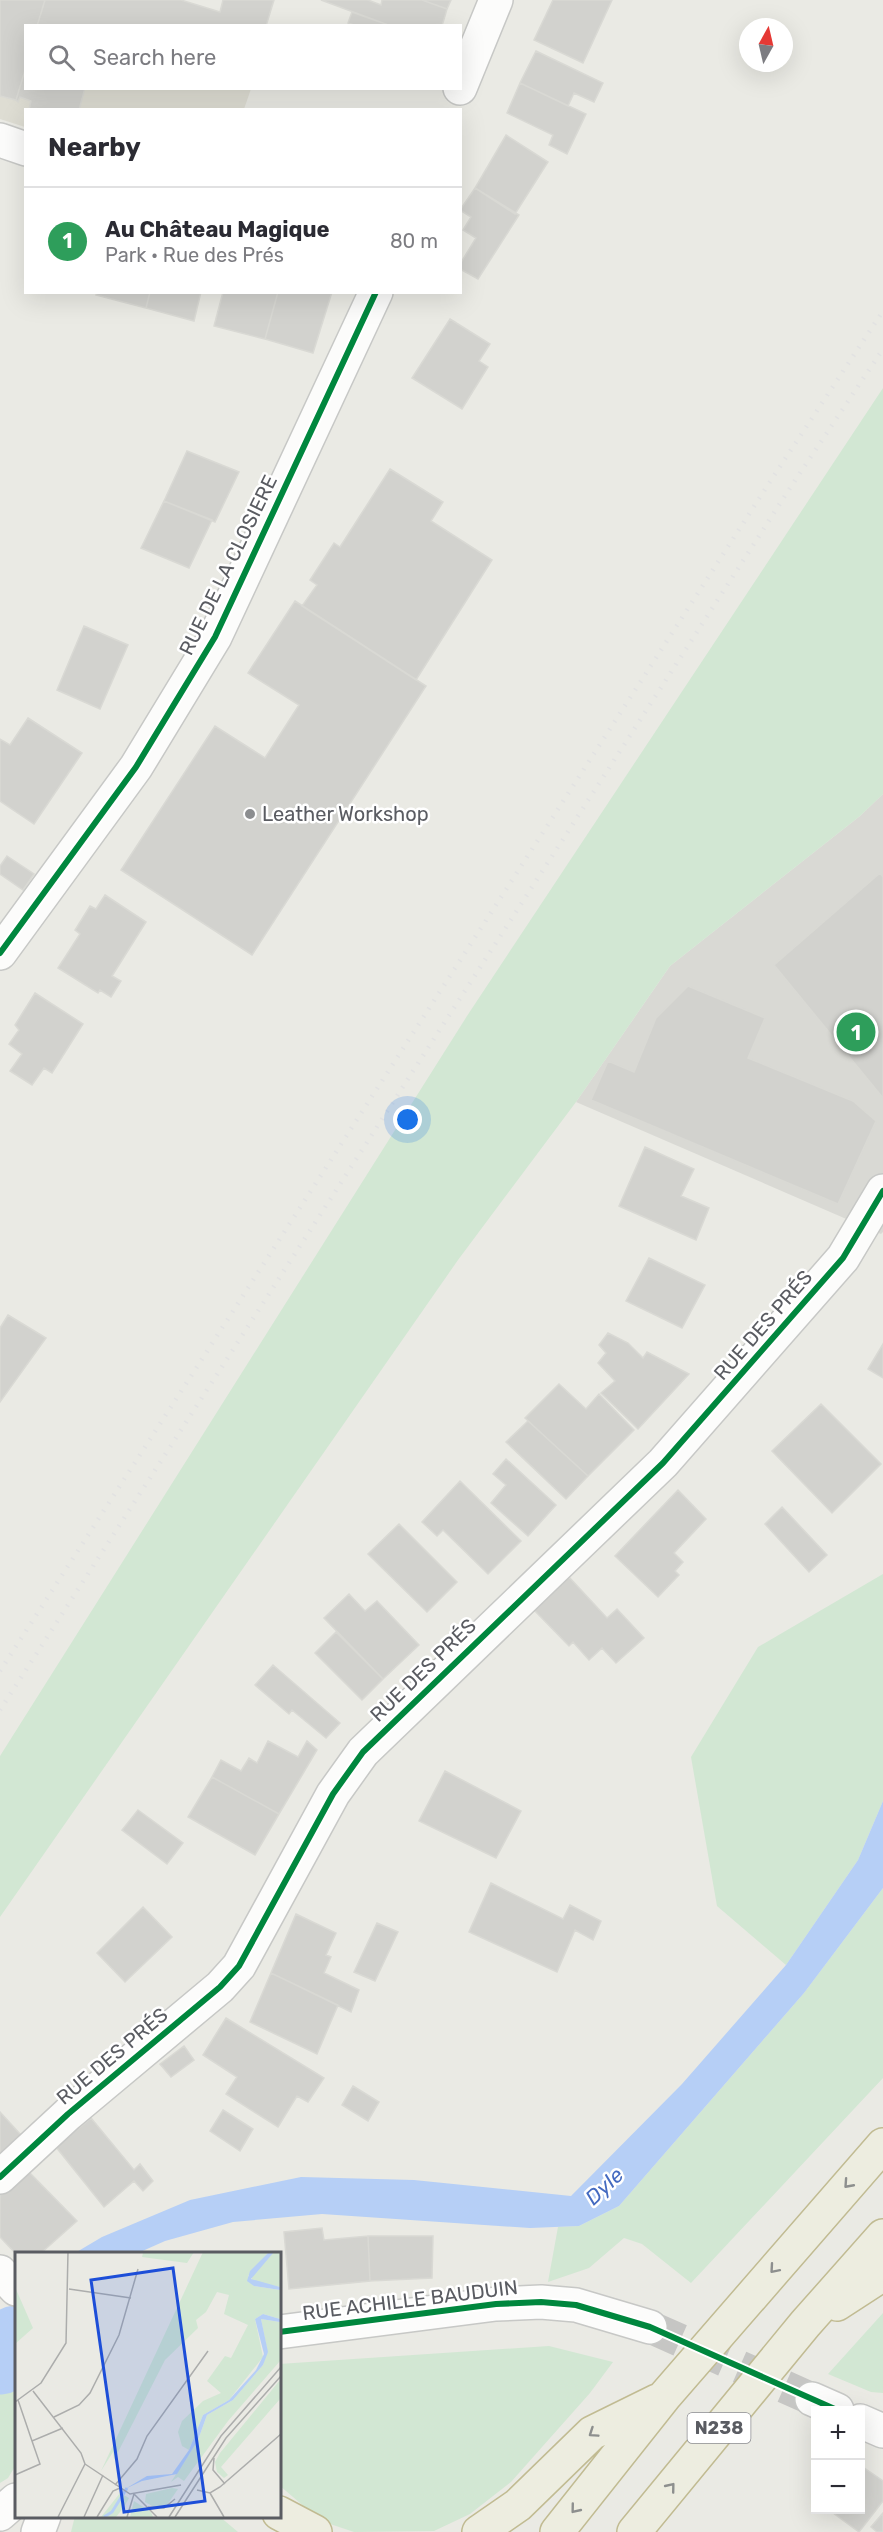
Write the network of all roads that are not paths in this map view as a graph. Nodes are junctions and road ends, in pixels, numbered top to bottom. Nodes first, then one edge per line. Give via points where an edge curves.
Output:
1 (496, 0) edge
2 (462, 83) edge
3 (459, 90) edge
4 (453, 108) edge
5 (0, 140) edge
6 (24, 148) edge
7 (375, 294) edge
8 (0, 953) edge
9 (883, 1191) edge
10 (883, 2145) edge
11 (0, 2176) edge
12 (883, 2236) edge
13 (883, 2274) edge
14 (805, 2324) junction
15 (650, 2327) tunnel mouth
16 (280, 2332) edge
17 (664, 2397) junction
18 (865, 2423) edge
19 (883, 2431) edge
20 (15, 2501) edge
21 (0, 2514) edge
22 (280, 2514) edge
23 (44, 2517) edge
24 (275, 2517) edge
25 (38, 2532) edge
26 (287, 2532) edge
27 (315, 2532) edge
28 (479, 2532) edge
29 (557, 2532) edge
30 (634, 2532) edge

1 - 2 street
3 - 4 street
5 - 6 street
7 - 8 street, RUE DE LA CLOSIERE via 215,637 136,767
9 - 11 street, RUE DES PRÉS via 843,1258 663,1463 363,1752 333,1794 239,1966 220,1987
10 -> 17 highway, N238
12 - 14 highway, N238
13 - 14 highway
30 -> 14 highway, N238
15 - 16 street, RUE ACHILLE BAUDUIN via 576,2305 541,2302 496,2304
17 -> 28 highway via 592,2433 518,2505
17 -> 29 highway, N238
18 - 19 street
20 - 21 street
22 - 27 highway
23 - 25 street
24 - 26 highway

